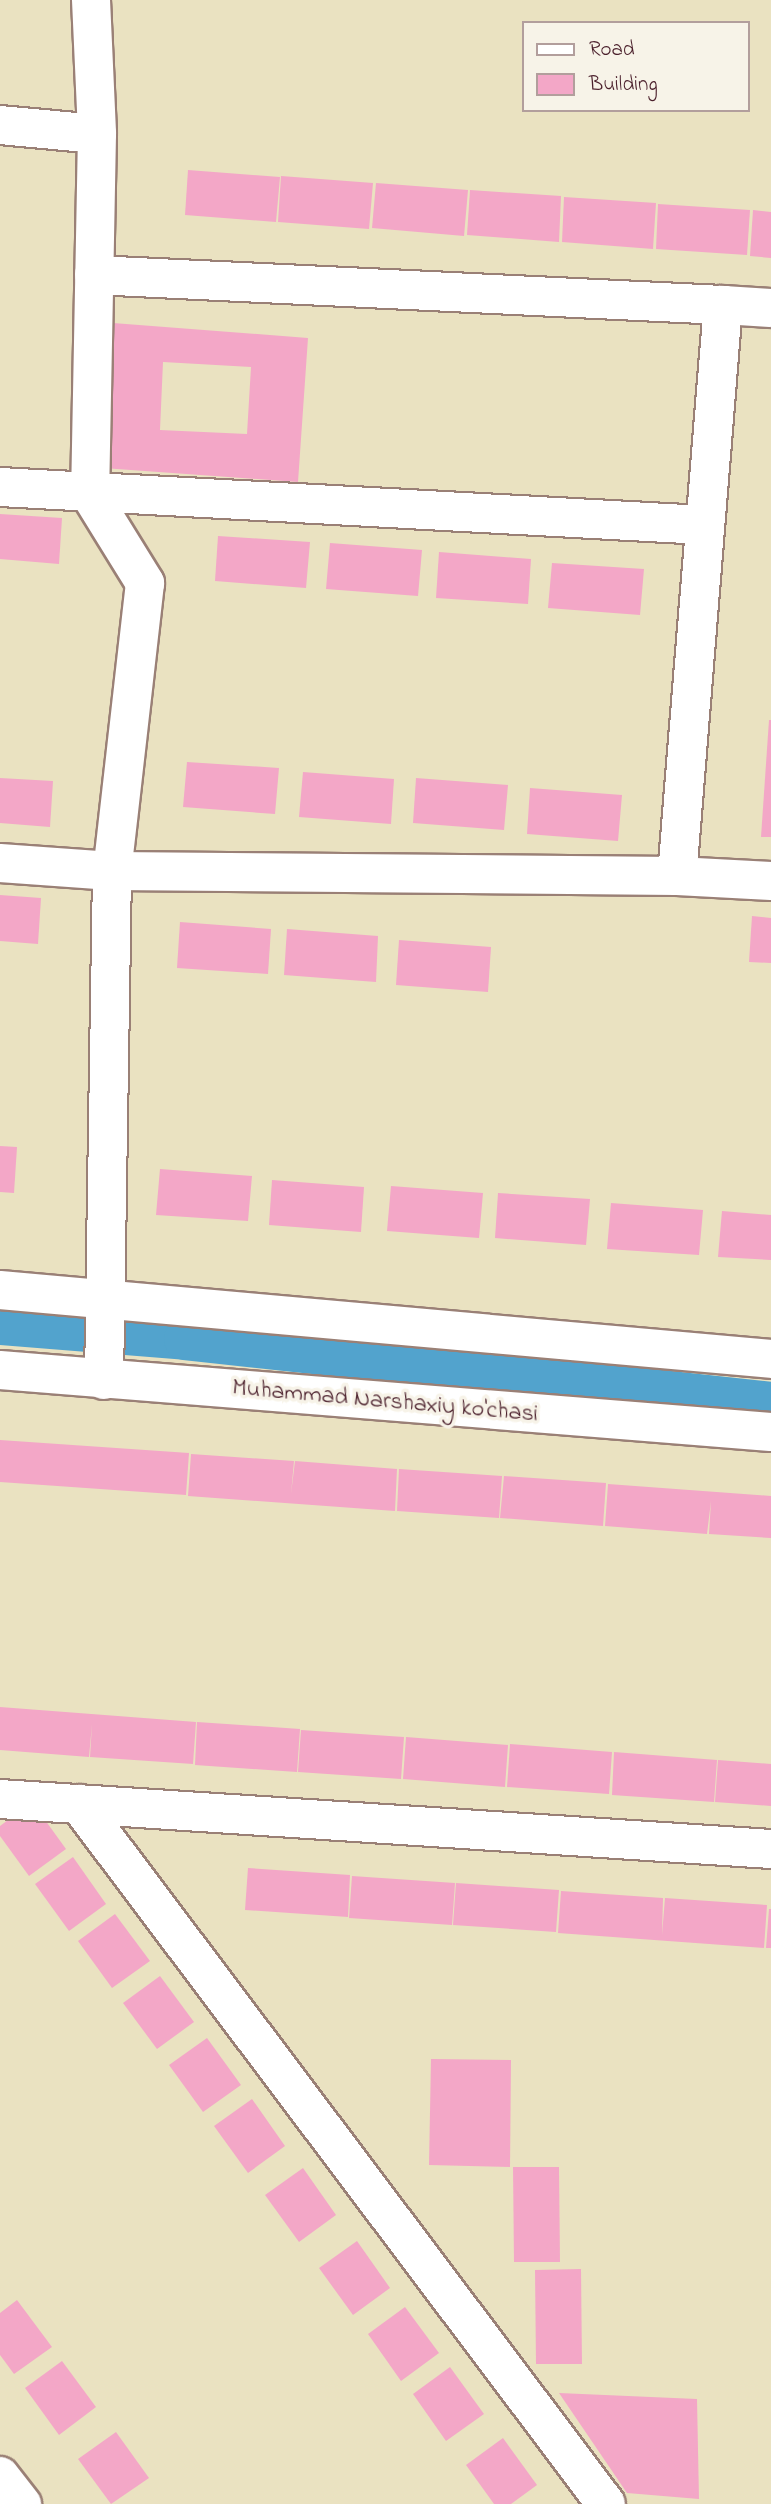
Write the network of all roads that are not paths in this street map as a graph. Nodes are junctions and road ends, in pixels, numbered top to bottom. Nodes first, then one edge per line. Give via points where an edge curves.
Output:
1 (91, 0) edge
2 (0, 125) edge
3 (97, 134) junction
4 (94, 275) junction
5 (723, 305) junction
6 (771, 309) edge
7 (0, 487) edge
8 (90, 495) junction
9 (705, 525) junction
10 (0, 863) edge
11 (111, 871) junction
12 (677, 876) junction
13 (771, 881) edge
14 (0, 1290) edge
15 (106, 1300) junction
16 (771, 1359) edge
17 (0, 1370) edge
18 (104, 1380) junction
19 (771, 1432) edge
20 (0, 1799) edge
21 (79, 1804) junction
22 (771, 1849) edge
23 (0, 2476) edge
24 (22, 2504) edge
25 (606, 2504) edge

1 - 3 street
2 - 3 street
3 - 4 street
4 - 5 street
4 - 8 street
5 - 6 street
5 - 9 street
7 - 8 street
8 - 9 street
8 - 11 street via 145,583
9 - 12 street
10 - 11 street
11 - 12 street
11 - 15 street
12 - 13 street
14 - 15 street
15 - 16 street
15 - 18 street
17 - 18 street, Muhammad Narshaxiy ko'chasi
18 - 19 street, Muhammad Narshaxiy ko'chasi
20 - 21 street
21 - 22 street
21 - 25 street
23 - 24 street

